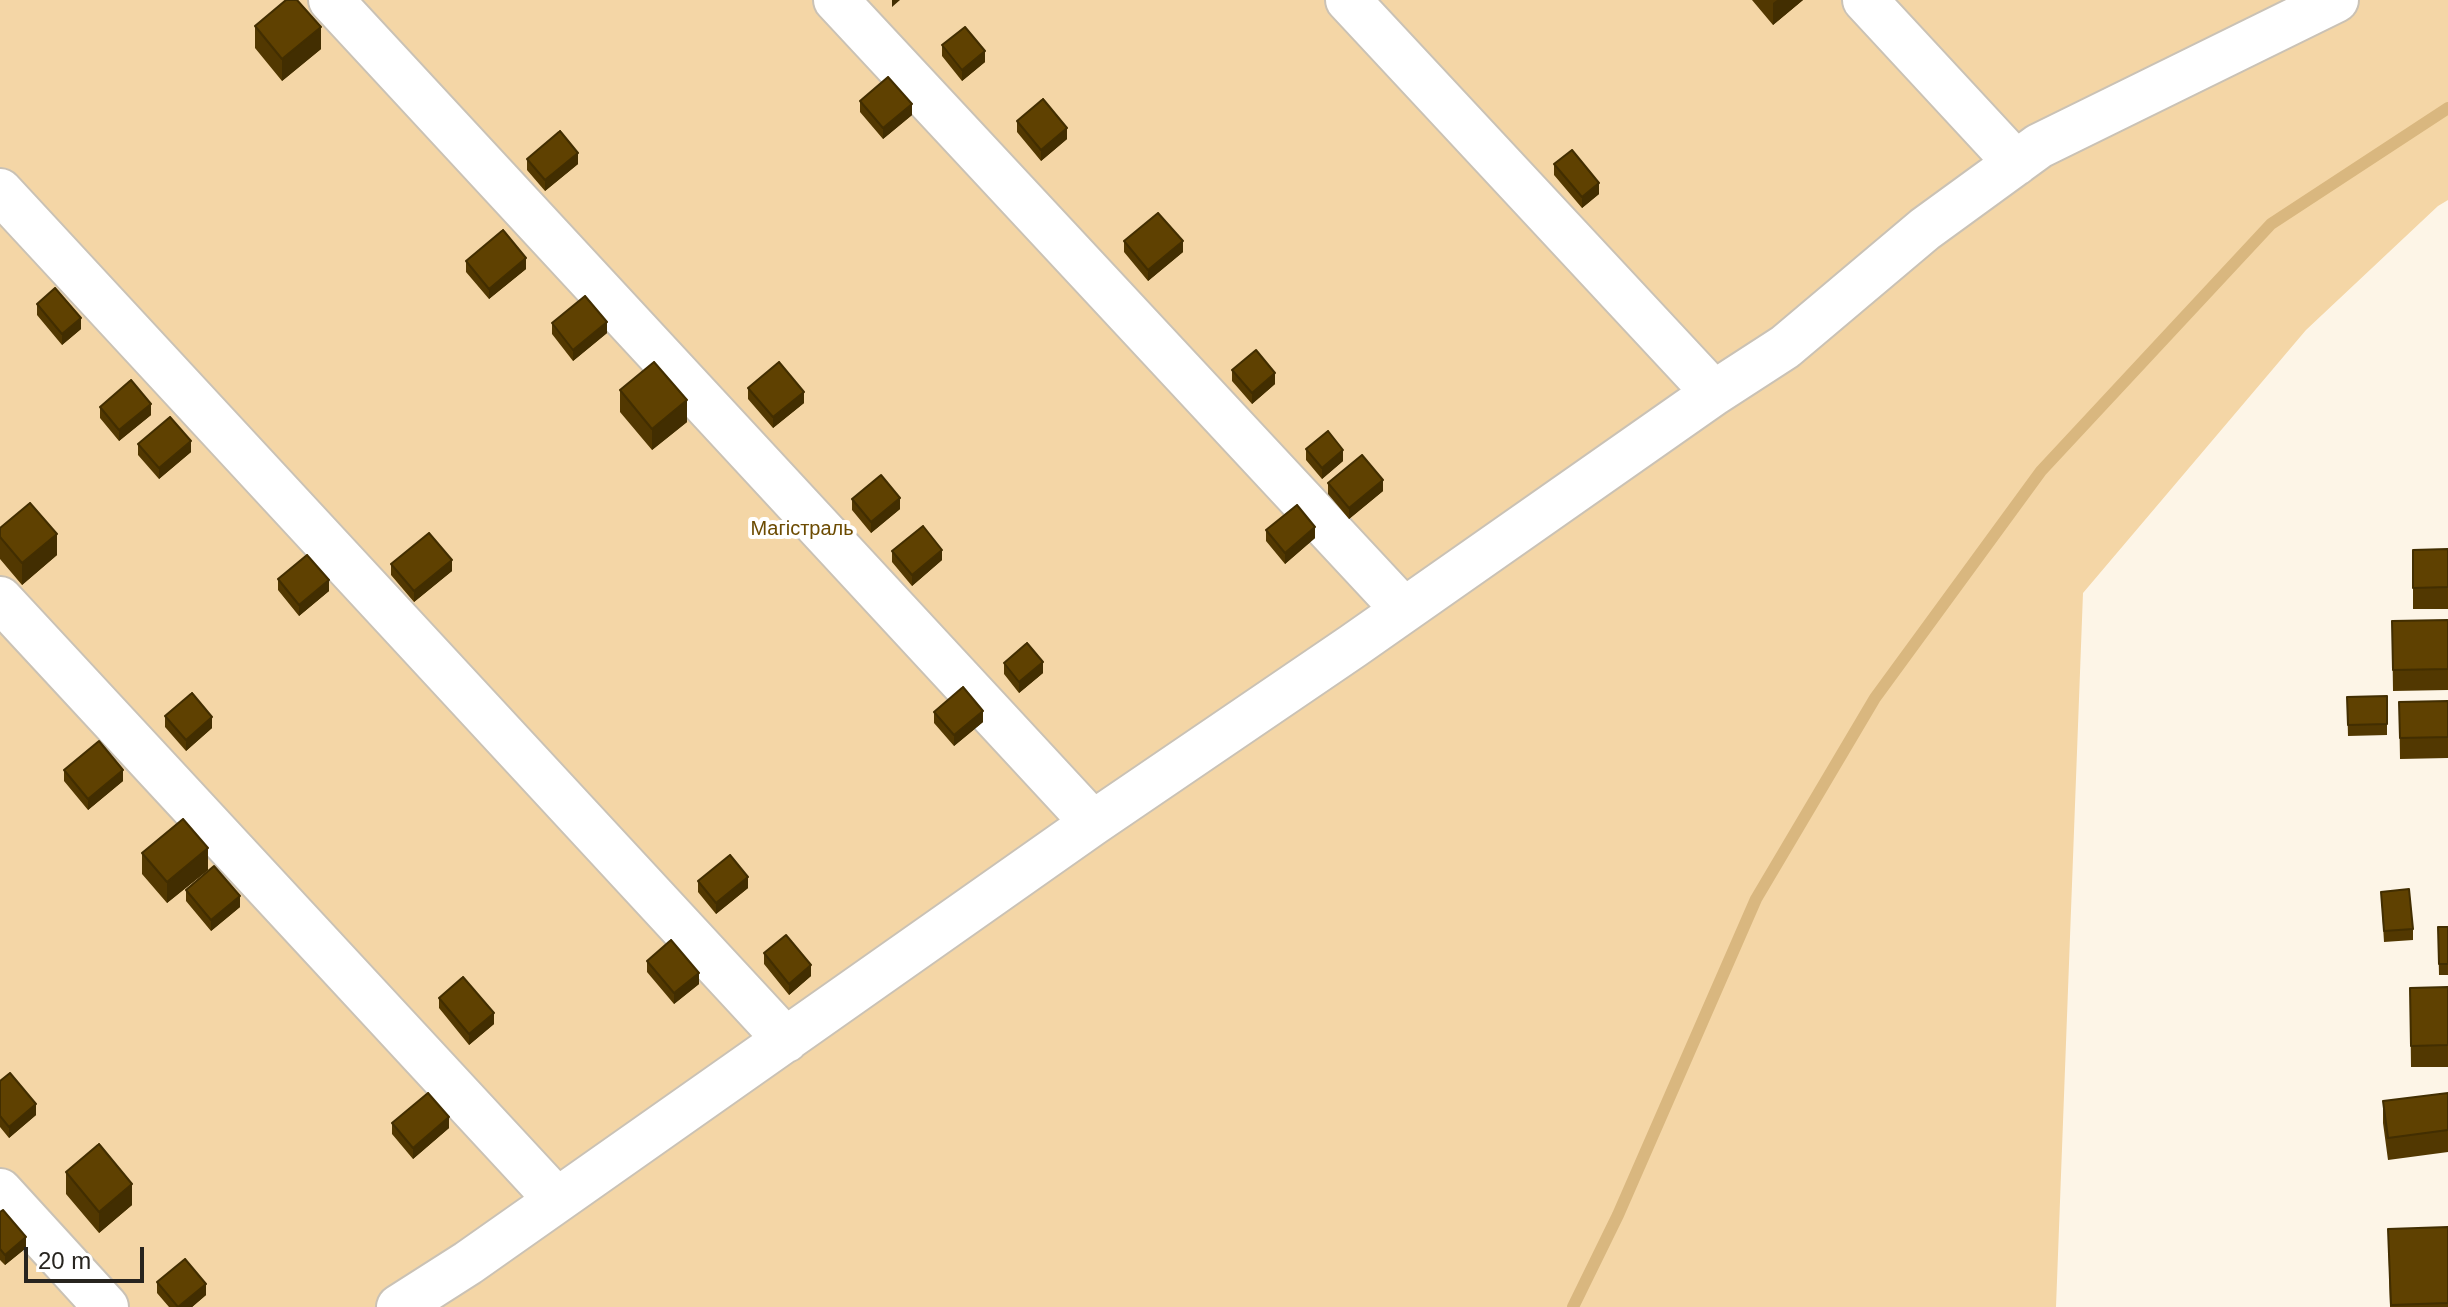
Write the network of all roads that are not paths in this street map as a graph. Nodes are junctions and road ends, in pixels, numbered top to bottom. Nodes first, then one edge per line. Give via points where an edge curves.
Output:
1 (331, 0) edge
2 (836, 0) edge
3 (1348, 0) edge
4 (1865, 0) edge
5 (2336, 0) edge
6 (2016, 163) junction
7 (0, 191) edge
8 (1714, 393) junction
9 (0, 599) edge
10 (1404, 610) junction
11 (1093, 823) junction
12 (786, 1040) junction
13 (0, 1191) edge
14 (557, 1200) junction
15 (106, 1307) edge
16 (399, 1307) edge

1 - 11 lane
2 - 10 lane
3 - 8 lane
4 - 6 lane
5 - 6 lane via 2039,146
6 - 8 lane via 1925,229 1785,347
7 - 12 lane
8 - 10 lane
9 - 14 lane
10 - 11 lane
11 - 12 lane
12 - 14 lane
13 - 15 lane
14 - 16 lane

